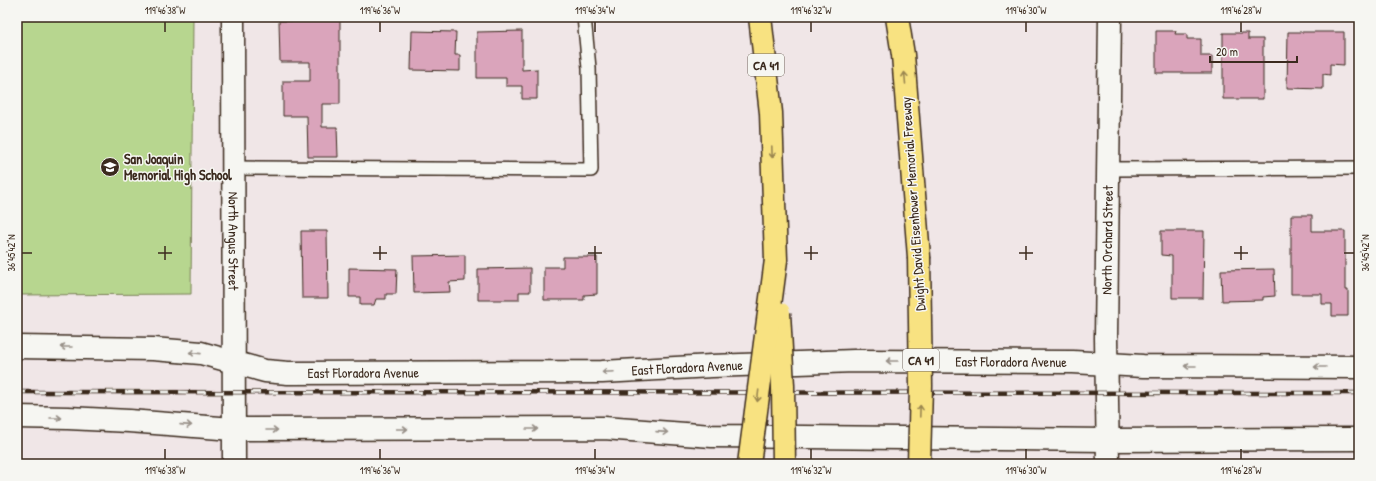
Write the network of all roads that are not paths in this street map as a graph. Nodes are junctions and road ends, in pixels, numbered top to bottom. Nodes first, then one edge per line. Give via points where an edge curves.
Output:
1 (233, 17) edge
2 (584, 17) edge
3 (760, 17) edge
4 (897, 17) edge
5 (902, 17) edge
6 (1110, 17) edge
7 (903, 55) junction
8 (233, 168) junction
9 (1359, 168) edge
10 (1109, 169) junction
11 (776, 260) junction
12 (17, 347) edge
13 (233, 362) junction
14 (1107, 364) junction
15 (1359, 367) edge
16 (17, 418) edge
17 (233, 429) junction
18 (1359, 439) edge
19 (1107, 440) junction
20 (234, 464) edge
21 (749, 464) edge
22 (784, 464) edge
23 (919, 464) edge
24 (1108, 464) edge

1 - 8 street, North Angus Street
2 - 8 lane via 589,68 591,170
3 -> 11 highway, CA 41 via 771,114
4 - 7 highway, Dwight David Eisenhower Memorial Freeway / CA 41
5 - 7 highway
6 - 10 street, North Orchard Street
23 -> 7 highway, Dwight David Eisenhower Memorial Freeway / CA 41, bridge via 919,256
8 - 13 street, North Angus Street
9 - 10 lane
10 - 14 street, North Orchard Street
11 -> 21 highway, bridge
11 - 22 highway, CA 41, bridge via 783,386
13 -> 12 street, East Floradora Avenue via 201,353 153,349
14 -> 13 street, East Floradora Avenue via 854,361 602,372 288,373 265,371
13 - 17 street, North Angus Street
15 -> 14 street, East Floradora Avenue
14 - 19 street, North Orchard Street
16 -> 17 street via 129,421
17 -> 19 street via 604,428 712,436
17 - 20 street, North Angus Street
18 - 19 street
19 - 24 street, North Orchard Street

